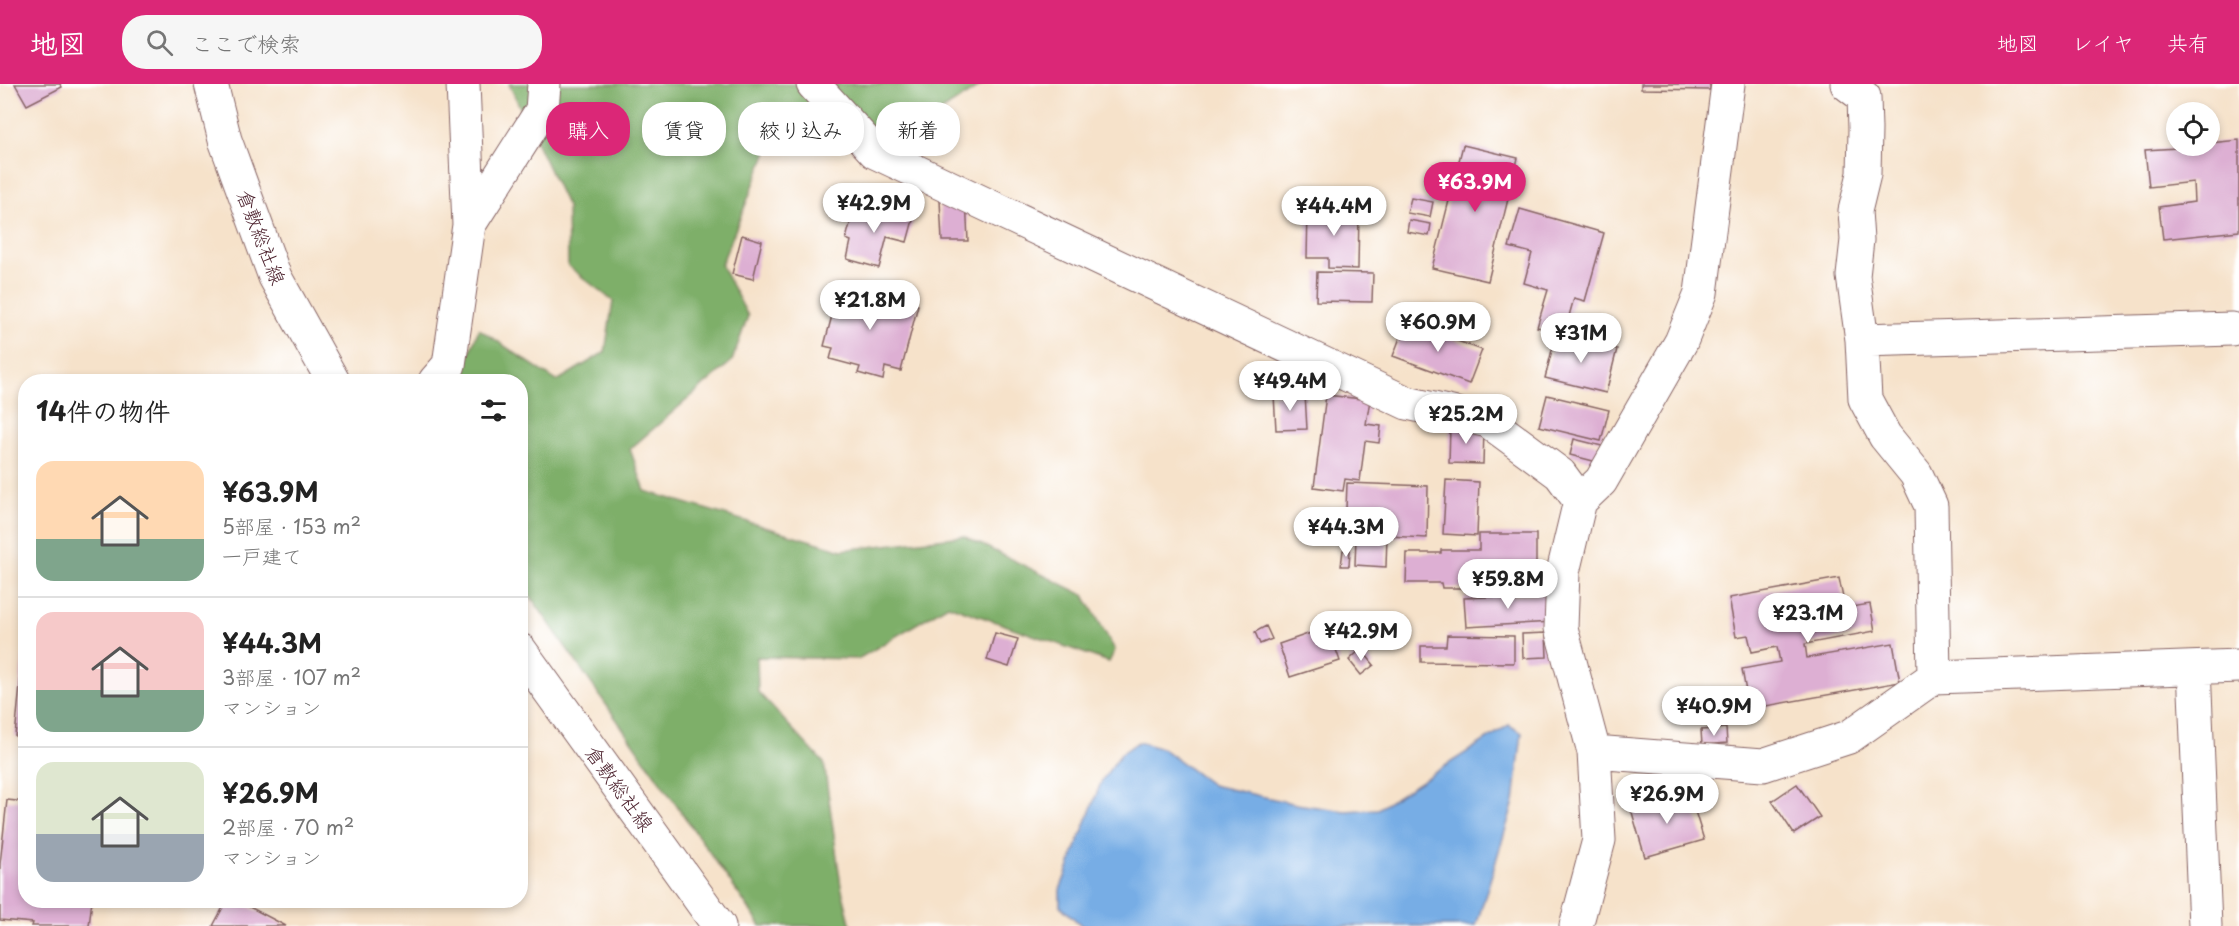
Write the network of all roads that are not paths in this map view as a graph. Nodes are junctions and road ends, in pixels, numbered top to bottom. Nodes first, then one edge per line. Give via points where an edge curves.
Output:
1 (211, 84) edge
2 (463, 84) edge
3 (544, 84) edge
4 (813, 84) edge
5 (1728, 84) edge
6 (1847, 84) edge
7 (469, 225) junction
8 (2237, 324) edge
9 (1862, 340) junction
10 (329, 374) edge
11 (441, 374) edge
12 (1580, 501) junction
13 (528, 661) edge
14 (2239, 666) edge
15 (2194, 668) junction
16 (1934, 677) junction
17 (1594, 752) junction
18 (719, 926) edge
19 (1576, 926) edge
20 (2205, 926) edge

1 - 10 street, 倉敷総社線 via 225,140 275,277
2 - 7 street
3 - 7 street via 542,110
4 - 12 street via 875,152 1407,403 1488,421 1560,474
5 - 12 street via 1701,293 1681,342 1613,461 1601,481
6 - 9 street via 1864,97 1864,174 1855,211 1853,276
7 - 11 street via 449,365
8 - 9 street
9 - 16 street via 1865,399 1885,436 1916,474 1931,506
12 - 17 street via 1563,572 1562,628
13 - 18 street, 倉敷総社線
14 - 15 street
15 - 16 street
15 - 20 street
16 - 17 street via 1849,736 1763,765
17 - 19 street via 1599,840

